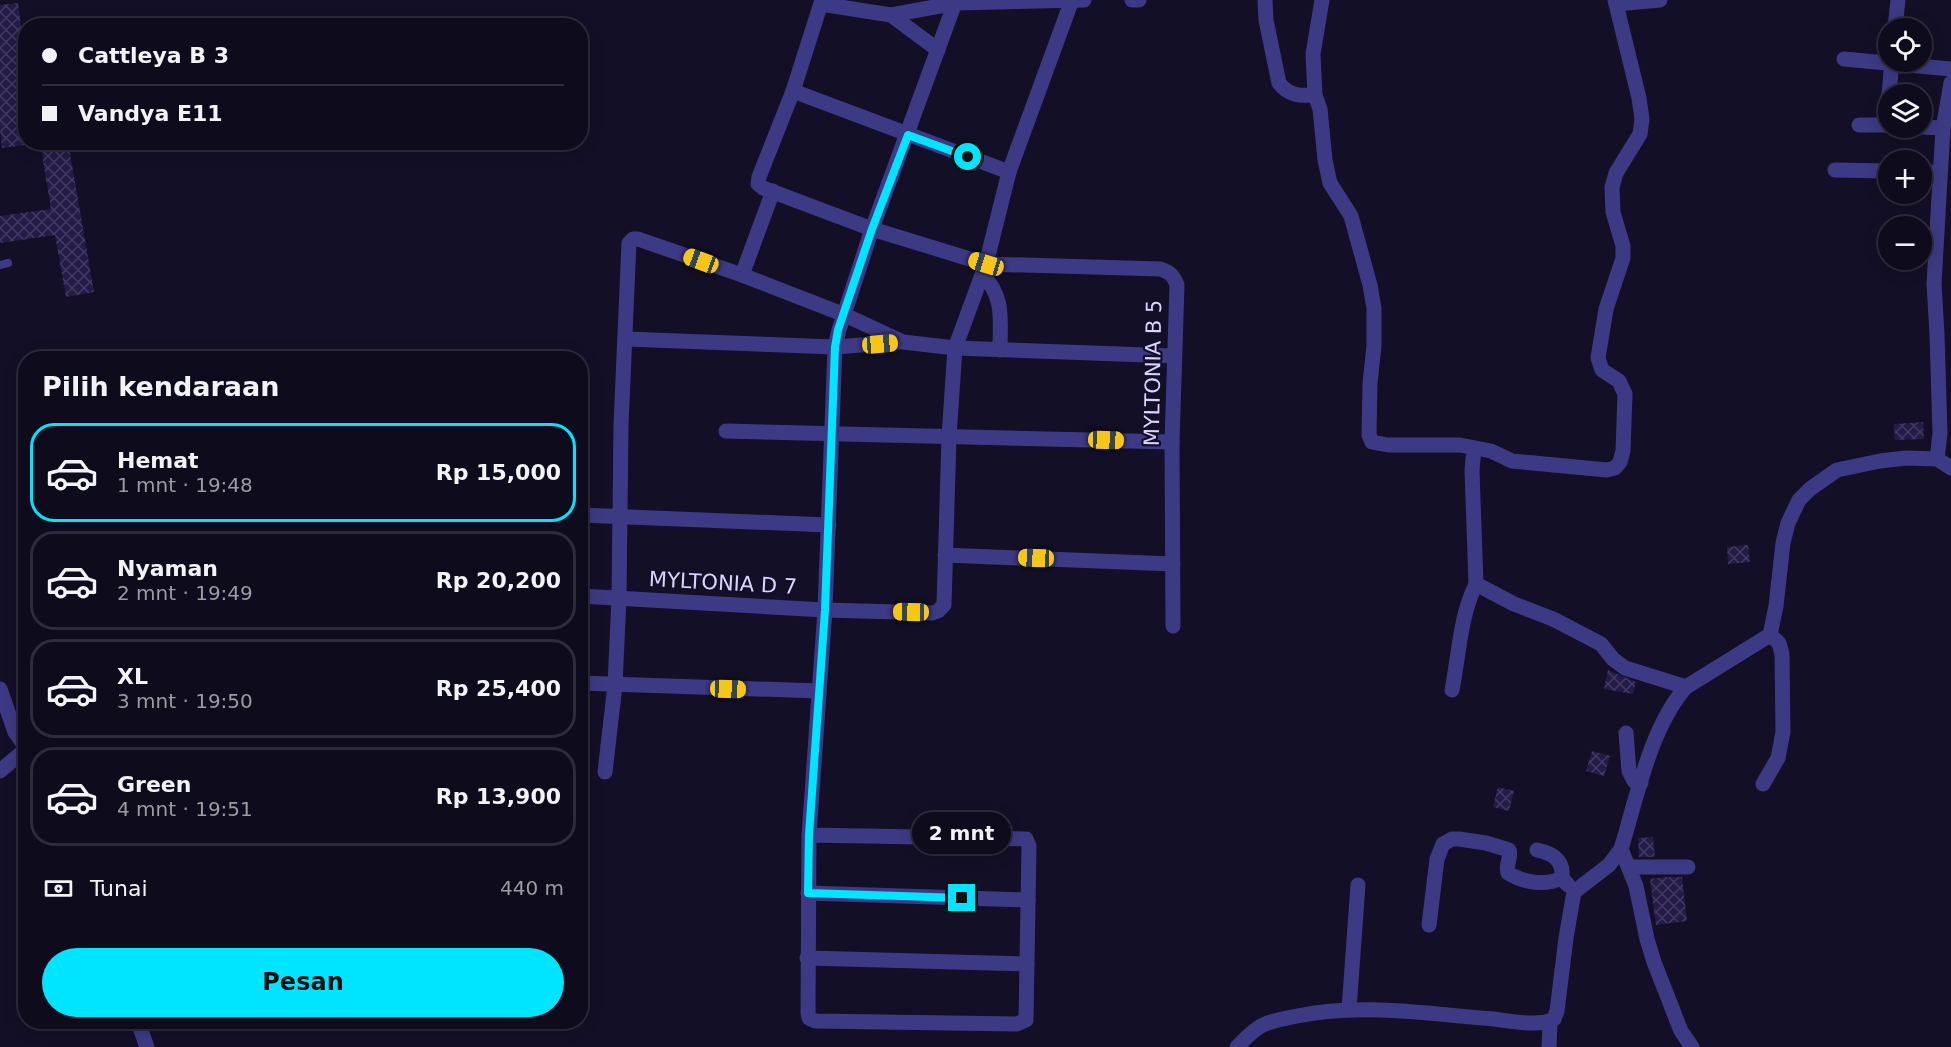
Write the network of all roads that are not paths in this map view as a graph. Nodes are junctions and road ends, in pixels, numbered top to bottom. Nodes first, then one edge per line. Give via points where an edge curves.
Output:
1 (1076, 0) edge
2 (1132, 0) edge
3 (1139, 0) edge
4 (1265, 0) edge
5 (1322, 0) edge
6 (1660, 0) edge
7 (1898, 0) edge
8 (956, 1) edge
9 (822, 2) edge
10 (1615, 2) edge
11 (891, 15) junction
12 (1896, 18) edge
13 (939, 50) junction
14 (1844, 59) dead end
15 (1878, 61) edge
16 (1932, 67) edge
17 (1951, 69) edge
18 (1951, 83) edge
19 (793, 91) junction
20 (1315, 95) junction
21 (1859, 125) dead end
22 (1878, 125) edge
23 (1932, 127) edge
24 (1943, 128) junction
25 (908, 135) junction
26 (1835, 170) dead end
27 (1878, 171) edge
28 (1009, 172) junction
29 (1932, 172) edge
30 (1940, 172) junction
31 (772, 191) junction
32 (872, 229) junction
33 (984, 269) junction
34 (742, 275) junction
35 (845, 315) junction
36 (626, 339) junction
37 (903, 342) junction
38 (835, 347) junction
39 (955, 348) junction
40 (1000, 350) junction
41 (1174, 356) junction
42 (726, 431) dead end
43 (831, 434) junction
44 (949, 436) junction
45 (1172, 442) junction
46 (1474, 449) junction
47 (1937, 459) junction
48 (1951, 468) edge
49 (588, 514) edge
50 (620, 516) junction
51 (829, 525) junction
52 (945, 555) junction
53 (1173, 564) junction
54 (1476, 584) junction
55 (588, 596) edge
56 (619, 598) junction
57 (825, 610) junction
58 (1173, 626) dead end
59 (1770, 635) junction
60 (588, 683) edge
61 (615, 685) junction
62 (1686, 687) junction
63 (1452, 690) dead end
64 (819, 691) junction
65 (0, 692) edge
66 (1626, 733) dead end
67 (18, 736) edge
68 (18, 755) edge
69 (0, 771) edge
70 (605, 772) dead end
71 (1641, 783) junction
72 (1763, 784) dead end
73 (809, 835) junction
74 (1621, 849) junction
75 (1537, 850) dead end
76 (1629, 867) junction
77 (1688, 867) dead end
78 (1562, 878) junction
79 (1358, 885) dead end
80 (1574, 892) junction
81 (808, 893) junction
82 (1028, 900) junction
83 (1430, 925) dead end
84 (807, 958) junction
85 (1027, 964) junction
86 (1349, 1009) junction
87 (1550, 1022) junction
88 (141, 1029) edge
89 (147, 1047) edge
90 (1236, 1047) edge
91 (1549, 1047) edge
92 (1692, 1047) edge

1 - 8 street
1 - 28 street, MYLTONIA D 7
2 - 3 street
4 - 20 street via 1278,83 1291,94
5 - 20 street via 1313,54
6 - 10 street
7 - 12 street
8 - 11 street
8 - 13 street
9 - 11 street
9 - 19 street
10 - 46 street via 1640,99 1641,119 1640,134 1616,173 1612,187 1623,258 1606,309 1598,358 1602,370 1619,381 1625,394 1620,462 1607,470 1554,466 1512,461
11 - 13 street
13 - 25 street
14 - 15 street
16 - 17 street
18 - 24 street
19 - 25 street
19 - 31 street via 759,177 758,184
20 - 46 street via 1330,183 1351,216 1374,308 1369,435 1372,442 1460,445
21 - 22 street
23 - 24 street
24 - 30 street
25 - 28 street
25 - 32 street
26 - 27 street
28 - 33 street, MYLTONIA D 7
29 - 30 street
30 - 47 street via 1934,284 1940,422
31 - 32 street
31 - 34 street
32 - 33 street
32 - 35 street
33 - 39 street, MYLTONIA D 7
33 - 40 street via 999,304
33 - 41 street, MYLTONIA B 5 via 1160,268 1169,272 1177,285
34 - 35 street
34 - 36 street via 633,239 629,243
35 - 37 street
35 - 38 street
36 - 38 street
36 - 50 street
37 - 38 street
37 - 39 street
38 - 43 street
39 - 40 street
39 - 44 street, MYLTONIA D 7
40 - 41 street
41 - 45 street, MYLTONIA B 5
42 - 43 street
43 - 44 street
43 - 51 street
44 - 45 street
44 - 52 street, MYLTONIA D 7
45 - 53 street, MYLTONIA B 5
46 - 54 street
47 - 48 street
47 - 59 street via 1880,460 1837,470 1798,500 1783,543
49 - 50 street
50 - 51 street
50 - 56 street
51 - 57 street
52 - 53 street
52 - 57 street, MYLTONIA D 7 via 944,605 938,611
53 - 58 street, MYLTONIA B 5
54 - 62 street via 1601,644 1625,668
54 - 63 street via 1464,620
55 - 56 street, MYLTONIA D 7
56 - 57 street, MYLTONIA D 7
56 - 61 street
57 - 64 street
59 - 62 street
59 - 72 street via 1779,643 1782,654 1783,732 1778,758
60 - 61 street
61 - 64 street
61 - 70 street
62 - 71 street via 1660,726
64 - 73 street
65 - 67 street
66 - 71 street via 1629,771 1634,781
68 - 69 street
71 - 74 street
73 - 81 street
73 - 82 street via 1023,839 1028,841
74 - 76 street
74 - 80 street via 1609,865
75 - 78 street via 1550,852 1559,862
76 - 77 street
76 - 92 street via 1654,962 1681,1031
78 - 80 street
78 - 83 street via 1544,883 1514,877 1506,867 1511,856 1509,850 1452,839 1443,844 1437,859
79 - 86 street
80 - 87 street via 1556,1017
81 - 82 street
81 - 84 street
82 - 85 street
84 - 85 street
84 - 85 street via 808,1013 815,1021 1017,1024 1026,1020
86 - 87 street
86 - 90 street via 1306,1013 1262,1026
87 - 91 street
88 - 89 street

